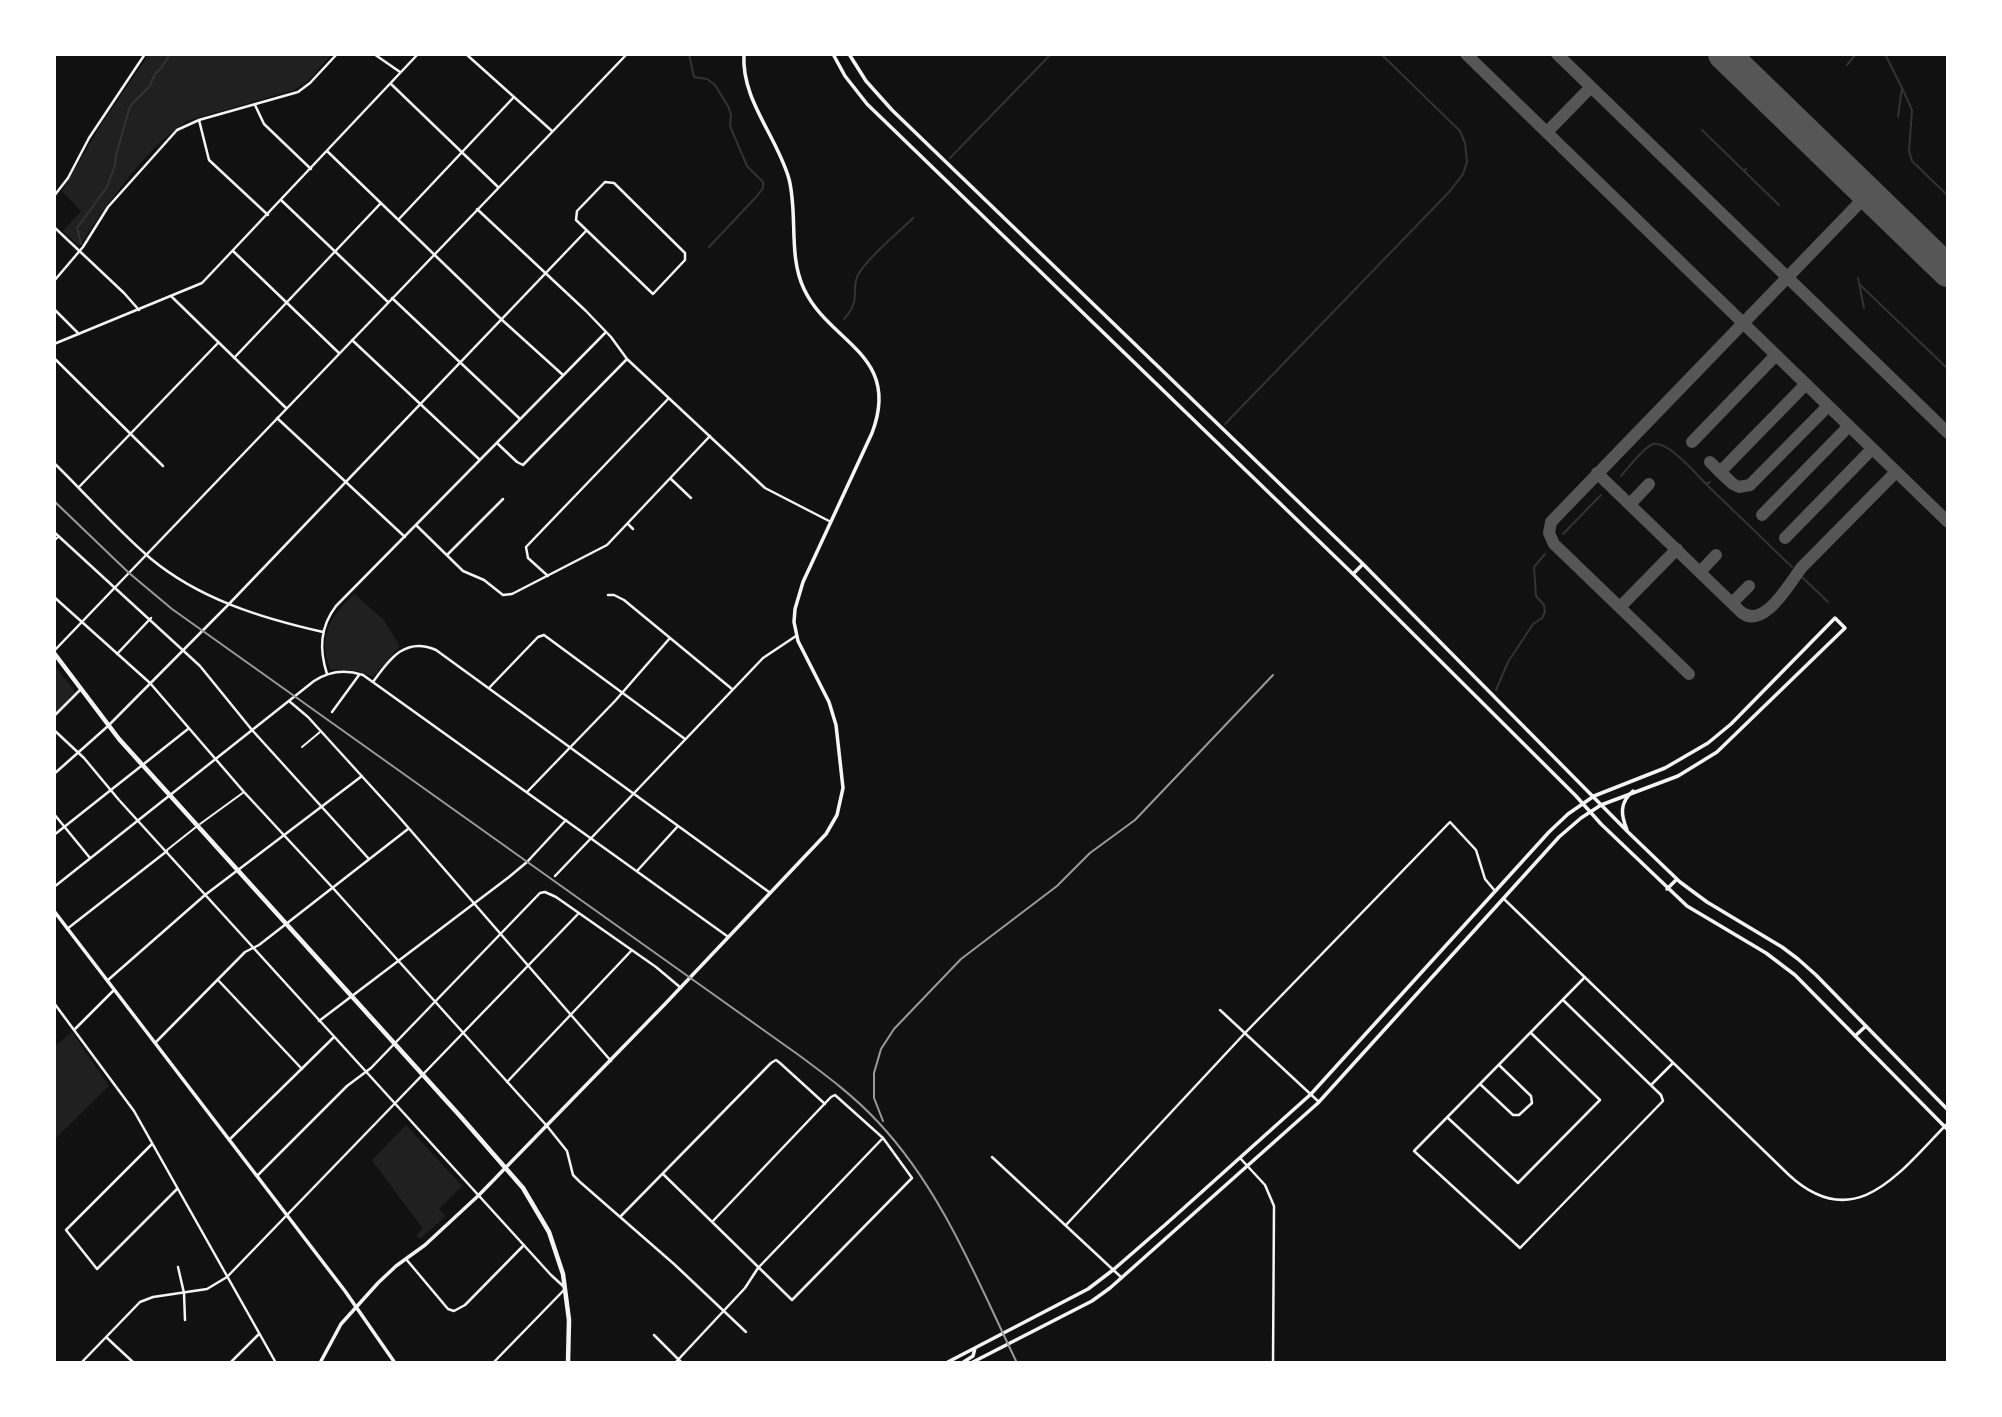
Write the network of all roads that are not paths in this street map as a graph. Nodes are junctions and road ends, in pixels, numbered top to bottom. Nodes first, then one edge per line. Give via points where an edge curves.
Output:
1 (145, 54) edge
2 (337, 54) edge
3 (374, 54) edge
4 (418, 54) edge
5 (466, 54) edge
6 (627, 54) edge
7 (744, 54) edge
8 (833, 54) edge
9 (849, 54) edge
10 (401, 73) junction
11 (391, 84) junction
12 (513, 98) junction
13 (255, 105) junction
14 (199, 120) junction
15 (552, 132) junction
16 (327, 152) junction
17 (462, 152) junction
18 (311, 169) junction
19 (498, 187) junction
20 (54, 196) edge
21 (281, 200) junction
22 (381, 203) junction
23 (477, 209) junction
24 (268, 215) junction
25 (399, 219) junction
26 (54, 227) edge
27 (586, 230) junction
28 (233, 251) junction
29 (335, 251) junction
30 (80, 252) junction
31 (434, 254) junction
32 (545, 273) junction
33 (54, 281) edge
34 (172, 296) junction
35 (391, 298) junction
36 (388, 302) junction
37 (287, 303) junction
38 (54, 309) edge
39 (139, 310) junction
40 (501, 318) junction
41 (606, 332) junction
42 (80, 334) junction
43 (352, 340) junction
44 (218, 343) junction
45 (54, 344) edge
46 (339, 354) junction
47 (54, 358) edge
48 (234, 358) junction
49 (627, 359) junction
50 (460, 363) junction
51 (564, 375) junction
52 (668, 398) junction
53 (420, 404) junction
54 (286, 408) junction
55 (277, 418) junction
56 (520, 419) junction
57 (131, 434) junction
58 (710, 436) junction
59 (497, 443) junction
60 (480, 460) junction
61 (54, 463) edge
62 (163, 466) dead end
63 (671, 479) junction
64 (345, 482) junction
65 (79, 487) junction
66 (691, 498) dead end
67 (503, 499) dead end
68 (831, 522) junction
69 (628, 524) junction
70 (417, 526) junction
71 (634, 529) dead end
72 (54, 532) edge
73 (59, 536) junction
74 (405, 537) junction
75 (54, 541) edge
76 (147, 555) junction
77 (447, 555) junction
78 (1363, 564) junction
79 (1353, 575) junction
80 (548, 576) junction
81 (116, 587) junction
82 (608, 595) dead end
83 (54, 597) edge
84 (228, 605) junction
85 (151, 618) junction
86 (82, 622) junction
87 (323, 632) junction
88 (796, 635) junction
89 (670, 638) junction
90 (183, 649) junction
91 (54, 652) edge
92 (117, 654) junction
93 (327, 674) junction
94 (360, 674) junction
95 (373, 682) junction
96 (150, 683) junction
97 (489, 688) junction
98 (81, 689) junction
99 (732, 689) junction
100 (622, 692) junction
101 (289, 701) junction
102 (332, 712) dead end
103 (54, 716) edge
104 (108, 726) junction
105 (188, 729) junction
106 (54, 730) edge
107 (252, 730) junction
108 (320, 732) junction
109 (685, 739) junction
110 (570, 746) junction
111 (302, 747) dead end
112 (79, 754) junction
113 (215, 760) junction
114 (143, 765) junction
115 (54, 774) edge
116 (362, 776) junction
117 (110, 790) junction
118 (1633, 791) junction
119 (244, 792) junction
120 (527, 792) junction
121 (634, 793) junction
122 (170, 796) junction
123 (1594, 796) junction
124 (1583, 803) junction
125 (321, 805) junction
126 (1601, 805) junction
127 (1590, 811) junction
128 (54, 814) edge
129 (566, 820) junction
130 (138, 821) junction
131 (198, 826) junction
132 (678, 826) junction
133 (65, 827) junction
134 (408, 830) junction
135 (1628, 832) junction
136 (54, 835) edge
137 (283, 835) junction
138 (590, 838) junction
139 (167, 851) junction
140 (90, 858) junction
141 (369, 859) junction
142 (238, 870) junction
143 (637, 871) junction
144 (555, 876) dead end
145 (1677, 879) junction
146 (54, 887) edge
147 (332, 887) junction
148 (1667, 889) junction
149 (1495, 891) junction
150 (769, 892) junction
151 (205, 895) junction
152 (1504, 898) junction
153 (473, 904) junction
154 (54, 911) edge
155 (579, 913) junction
156 (286, 924) junction
157 (67, 929) junction
158 (500, 933) junction
159 (727, 936) junction
160 (253, 948) junction
161 (632, 950) junction
162 (397, 961) junction
163 (530, 966) junction
164 (1585, 977) junction
165 (107, 980) junction
166 (218, 980) junction
167 (681, 988) junction
168 (114, 990) junction
169 (1405, 990) junction
170 (352, 996) junction
171 (1414, 998) junction
172 (1563, 1000) junction
173 (434, 1002) junction
174 (54, 1003) edge
175 (1220, 1010) dead end
176 (569, 1016) junction
177 (320, 1021) junction
178 (1866, 1026) junction
179 (74, 1031) junction
180 (1531, 1032) junction
181 (1245, 1033) junction
182 (463, 1034) junction
183 (1855, 1036) junction
184 (334, 1037) junction
185 (154, 1043) junction
186 (395, 1044) junction
187 (611, 1061) junction
188 (1673, 1062) junction
189 (1499, 1065) junction
190 (302, 1069) junction
191 (366, 1072) junction
192 (424, 1075) junction
193 (507, 1082) junction
194 (1480, 1084) junction
195 (1651, 1086) junction
196 (1311, 1094) junction
197 (1319, 1102) junction
198 (395, 1104) junction
199 (825, 1104) junction
200 (1948, 1110) edge
201 (1447, 1118) junction
202 (547, 1126) junction
203 (1947, 1126) edge
204 (883, 1138) junction
205 (228, 1140) junction
206 (152, 1144) junction
207 (992, 1157) dead end
208 (1240, 1158) junction
209 (1248, 1166) junction
210 (507, 1167) junction
211 (663, 1174) junction
212 (257, 1176) junction
213 (177, 1189) junction
214 (479, 1195) junction
215 (286, 1215) junction
216 (620, 1217) junction
217 (712, 1222) junction
218 (1066, 1225) junction
219 (524, 1245) junction
220 (406, 1259) junction
221 (178, 1267) dead end
222 (758, 1268) junction
223 (1114, 1270) junction
224 (227, 1277) junction
225 (1122, 1278) junction
226 (566, 1288) junction
227 (184, 1293) junction
228 (356, 1306) junction
229 (723, 1311) junction
230 (184, 1320) dead end
231 (746, 1332) dead end
232 (259, 1334) junction
233 (654, 1335) dead end
234 (106, 1337) junction
235 (975, 1348) junction
236 (325, 1356) junction
237 (678, 1359) junction
238 (81, 1363) edge
239 (134, 1363) edge
240 (230, 1363) edge
241 (276, 1363) edge
242 (320, 1363) edge
243 (325, 1363) edge
244 (395, 1363) edge
245 (493, 1363) edge
246 (568, 1363) edge
247 (675, 1363) edge
248 (682, 1363) edge
249 (946, 1363) edge
250 (962, 1363) edge
251 (971, 1363) edge
252 (1273, 1363) edge

1 - 20 street
2 - 13 street via 303,89
3 - 10 street
4 - 10 street
5 - 12 street
6 - 15 street
7 - 68 main road via 747,87 789,180 800,280 816,307 867,360 877,386 875,426
8 - 79 main road via 875,112
9 - 78 main road via 892,110
10 - 11 street
11 - 16 street
11 - 17 street
12 - 15 street
12 - 17 street
13 - 14 street
13 - 18 street via 264,124
14 - 24 street via 209,160
14 - 30 street via 170,137 108,207
15 - 19 street
16 - 18 street
16 - 22 street
17 - 19 street
17 - 25 street
18 - 21 street
19 - 23 street
21 - 24 street
21 - 29 street
22 - 25 street
22 - 29 street
23 - 31 street
23 - 32 street
24 - 28 street
25 - 31 street
26 - 30 street
27 - 27 street via 653,294 686,256 614,183 602,185 576,212
27 - 32 street
28 - 34 street via 202,283
28 - 37 street
29 - 36 street
29 - 37 street
30 - 33 street
30 - 39 street
31 - 35 street
31 - 40 street
32 - 40 street
32 - 41 street
34 - 39 street
34 - 44 street
35 - 36 street
35 - 50 street
36 - 43 street
37 - 46 street
37 - 48 street
38 - 42 street
39 - 42 street
40 - 50 street
40 - 51 street
41 - 49 street
41 - 51 street
42 - 45 street
43 - 46 street
43 - 53 street
44 - 48 street
44 - 57 street
46 - 54 street
47 - 57 street
48 - 54 street
49 - 52 street
49 - 59 street via 523,465
50 - 53 street
50 - 56 street
51 - 56 street
52 - 58 street
52 - 80 street via 526,547 528,558
53 - 60 street
53 - 64 street
54 - 55 street
55 - 64 street
55 - 76 street
56 - 59 street
57 - 62 street
57 - 65 street
58 - 63 street
58 - 68 street via 765,488
59 - 60 street
60 - 70 street
61 - 65 street
63 - 66 street
63 - 69 street
64 - 74 street
64 - 84 street
65 - 76 street
67 - 77 street
68 - 88 main road via 797,596
69 - 71 street
69 - 80 street via 607,545
70 - 74 street
70 - 77 street
72 - 73 street
73 - 75 lane
73 - 81 street
74 - 87 street via 336,606
76 - 81 street
76 - 84 street
77 - 80 street via 467,574 503,595
78 - 79 main road
78 - 123 main road
79 - 124 main road
81 - 85 street
81 - 86 street
82 - 89 street via 624,600
83 - 86 street
84 - 87 street
84 - 90 street
85 - 90 street
85 - 92 street
86 - 91 street
86 - 92 street
87 - 93 street
88 - 99 street via 773,649
88 - 150 main road via 831,707 843,788 832,826
89 - 99 street
89 - 100 street
90 - 96 street
90 - 107 street
91 - 98 main road
92 - 96 street
93 - 94 street
93 - 101 street
94 - 95 street
94 - 102 street
95 - 97 street via 394,654 422,645
95 - 120 street
96 - 104 street
96 - 105 street
97 - 100 street via 542,635
97 - 110 street
98 - 103 street
98 - 104 main road
99 - 109 street
100 - 109 street
100 - 110 street
101 - 107 street
101 - 108 street
104 - 112 street
104 - 114 main road
105 - 113 street
105 - 114 street
106 - 112 street
107 - 113 street
107 - 125 street
108 - 111 lane
108 - 116 street
109 - 121 street
110 - 120 street
110 - 121 street
112 - 115 street
112 - 117 street
113 - 119 street
113 - 122 street
114 - 117 street
114 - 122 main road
116 - 125 street
116 - 134 street
117 - 130 street
117 - 133 street
118 - 123 main road via 1678,776 1717,752 1845,628 1835,618 1709,743 1665,768
118 - 126 main road
118 - 135 main road via 1622,805
119 - 131 lane
119 - 137 street
120 - 129 street
121 - 132 street
121 - 138 street
122 - 130 street
122 - 131 main road
123 - 124 main road
123 - 126 main road
124 - 127 main road
124 - 149 main road via 1558,822
125 - 137 street
125 - 141 street
126 - 127 main road
126 - 135 main road
127 - 148 main road
127 - 152 main road via 1559,837
128 - 133 street
129 - 138 street
129 - 153 street via 527,862
130 - 139 street
130 - 140 street
131 - 139 lane
131 - 142 main road
132 - 143 street
132 - 150 street
133 - 136 street
133 - 140 street
134 - 141 street
134 - 153 street
135 - 145 main road
137 - 142 street
137 - 147 street
138 - 143 street
138 - 144 street
139 - 151 street
139 - 157 street
140 - 146 street
141 - 147 street
142 - 151 street
142 - 156 main road
143 - 159 street
145 - 148 main road
145 - 178 main road via 1782,947
147 - 156 street
147 - 162 street
148 - 183 main road via 1706,919 1772,957
149 - 152 main road
149 - 169 main road
149 - 181 street via 1485,879 1476,850 1450,822
150 - 159 main road
151 - 160 street
151 - 165 street
152 - 164 street
152 - 171 main road
153 - 158 street
153 - 162 street
154 - 157 main road
155 - 158 street via 556,897 540,893
155 - 161 street
155 - 163 street
156 - 160 street
156 - 170 main road
157 - 165 main road
158 - 163 street
158 - 173 street
159 - 167 main road
160 - 166 street
160 - 177 street
161 - 167 street
161 - 176 street
162 - 170 street
162 - 173 street
163 - 176 street
163 - 182 street
164 - 172 street
164 - 188 street
165 - 168 main road
166 - 185 street
166 - 190 street
167 - 187 main road
168 - 179 street
168 - 185 main road
169 - 171 main road
169 - 196 main road
170 - 177 street
170 - 186 main road
171 - 197 main road
172 - 180 street
172 - 195 street
173 - 182 street
173 - 186 street
174 - 179 street
175 - 181 street
176 - 187 street
176 - 193 street
177 - 184 street
178 - 183 main road
178 - 200 main road
179 - 206 street via 134,1111
180 - 189 street
180 - 201 street via 1600,1100 1518,1183
181 - 196 street
181 - 218 street
182 - 192 street
182 - 193 street
183 - 203 main road
184 - 190 street
184 - 191 street
185 - 205 main road
186 - 191 street
186 - 192 main road
187 - 202 main road
188 - 195 street
188 - 203 street via 1795,1180 1828,1199 1853,1200 1877,1191
189 - 194 street
189 - 194 street via 1532,1097 1532,1103 1513,1115
190 - 205 street
191 - 198 street
191 - 212 street
192 - 198 street
192 - 210 main road
193 - 202 street
194 - 201 street
195 - 201 street via 1662,1097 1662,1104 1520,1248 1414,1151
196 - 197 street
196 - 208 main road
197 - 209 main road
198 - 214 street
198 - 215 street
199 - 204 street via 831,1097 839,1097
199 - 211 street via 776,1060
199 - 217 street
202 - 210 main road
202 - 216 street via 566,1151 573,1175
204 - 222 street
204 - 222 street via 912,1178 792,1300
205 - 212 main road
206 - 213 street
206 - 213 street via 66,1230 97,1269
207 - 218 street
208 - 209 street
208 - 223 main road
209 - 225 main road
209 - 252 street via 1268,1188 1275,1211
210 - 214 main road
210 - 226 main road via 544,1223
211 - 216 street
211 - 217 street
212 - 215 main road
213 - 224 street
214 - 219 street
214 - 220 main road
215 - 224 street
215 - 228 main road
216 - 229 street
217 - 222 street
218 - 223 street
219 - 220 street via 454,1311
219 - 226 street
220 - 228 main road
221 - 227 street
222 - 229 street
223 - 225 street
223 - 235 main road via 1076,1296
224 - 227 street via 207,1289
224 - 232 street
225 - 251 main road via 1091,1301
226 - 245 street
226 - 246 main road
227 - 230 street
227 - 234 street via 140,1302
228 - 236 main road via 336,1331
228 - 244 main road
229 - 231 street
229 - 237 street
232 - 240 street
232 - 241 street
233 - 237 street
234 - 238 street
234 - 239 street
235 - 249 main road
235 - 250 main road via 973,1356
236 - 242 main road
236 - 243 main road
237 - 247 street
237 - 248 street

